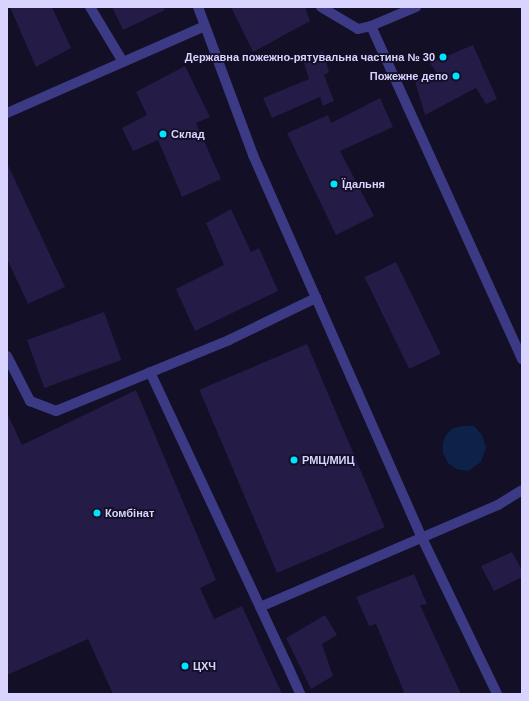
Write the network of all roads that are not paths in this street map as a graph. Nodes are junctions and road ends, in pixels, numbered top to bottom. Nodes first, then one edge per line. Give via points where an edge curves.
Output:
1 (90, 7) edge
2 (198, 7) edge
3 (322, 7) edge
4 (416, 7) edge
5 (205, 26) junction
6 (371, 26) junction
7 (123, 62) junction
8 (7, 113) edge
9 (316, 298) junction
10 (7, 356) edge
11 (522, 359) edge
12 (150, 372) junction
13 (522, 490) edge
14 (422, 538) junction
15 (260, 607) junction
16 (300, 694) edge
17 (497, 694) edge

1 - 7 street
2 - 5 street
3 - 6 street via 358,29
4 - 6 street
5 - 7 street
5 - 9 street via 253,155
6 - 11 street
7 - 8 street
9 - 12 street via 228,340
9 - 14 street
10 - 12 street via 30,401 56,411
12 - 15 street
13 - 14 street via 498,505
14 - 15 street
14 - 17 street
15 - 16 street

